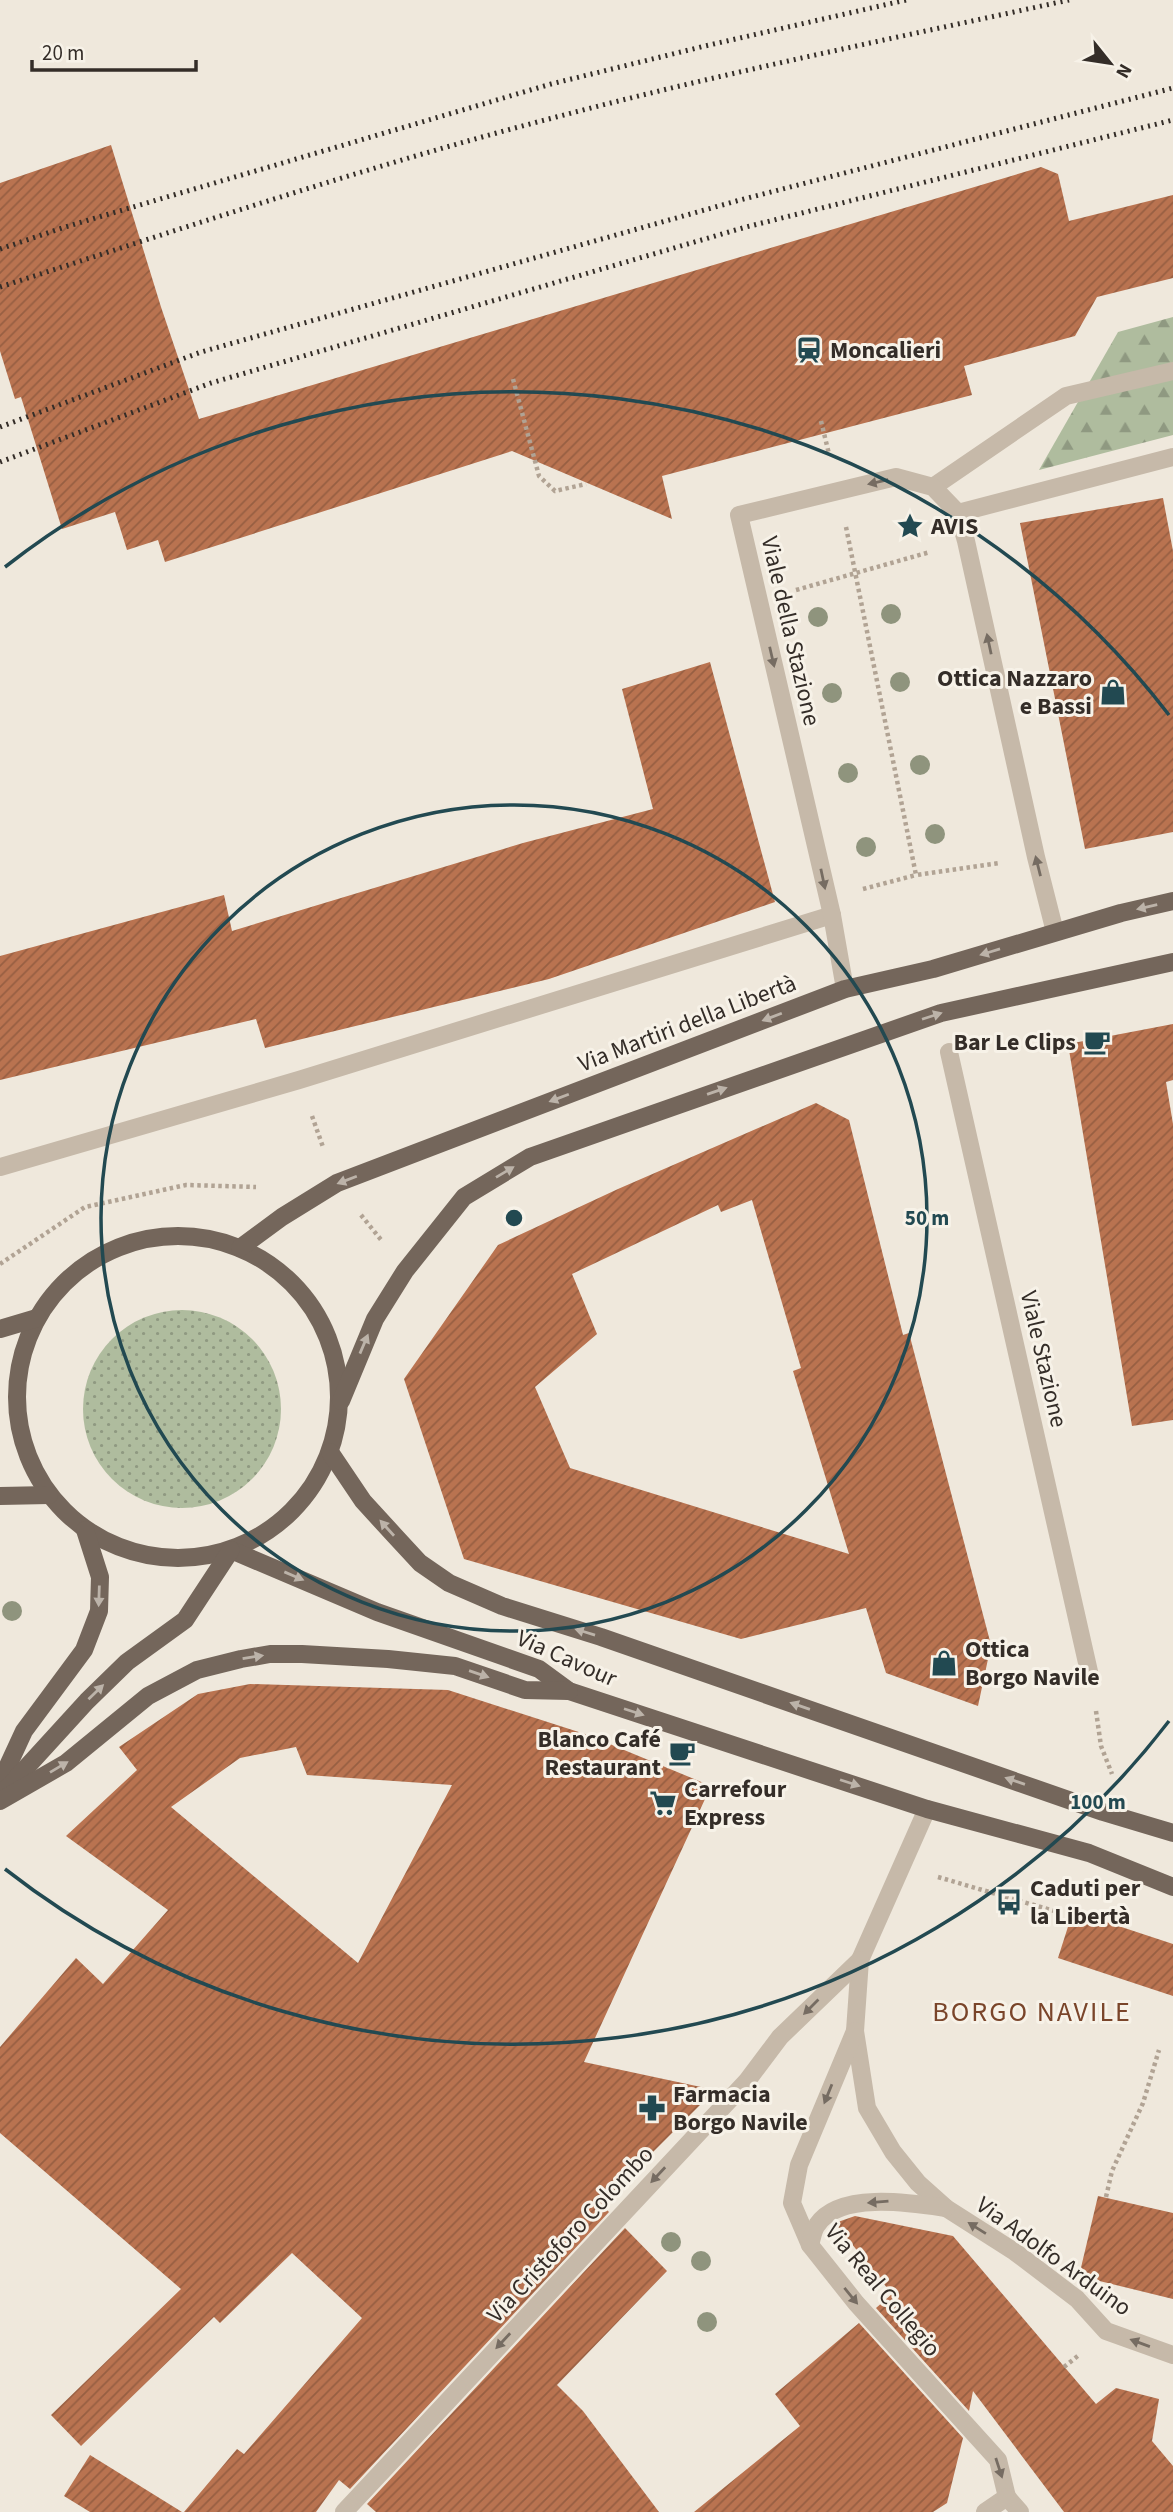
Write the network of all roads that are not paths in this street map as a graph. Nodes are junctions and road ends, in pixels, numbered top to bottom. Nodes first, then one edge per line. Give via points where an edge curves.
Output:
1 (1173, 371) edge
2 (1173, 457) edge
3 (933, 487) junction
4 (958, 513) junction
5 (1173, 901) edge
6 (832, 915) junction
7 (1055, 933) junction
8 (1173, 962) edge
9 (845, 989) junction
10 (949, 1052) dead end
11 (0, 1167) edge
12 (240, 1248) junction
13 (37, 1318) junction
14 (0, 1329) edge
15 (339, 1408) junction
16 (330, 1452) junction
17 (49, 1495) junction
18 (0, 1496) edge
19 (85, 1530) junction
20 (231, 1550) junction
21 (1090, 1676) road end
22 (569, 1691) junction
23 (0, 1783) edge
24 (0, 1799) edge
25 (928, 1809) junction
26 (1173, 1833) edge
27 (1173, 1887) edge
28 (860, 1960) junction
29 (855, 2031) junction
30 (946, 2208) junction
31 (810, 2245) junction
32 (1173, 2355) edge
33 (1007, 2497) junction
34 (344, 2512) edge
35 (985, 2512) edge
36 (1020, 2512) edge

1 - 3 street via 1066,396
2 - 4 street
3 - 4 street
3 -> 6 street, Viale della Stazione via 896,477 739,514
7 -> 4 street
5 -> 7 main road, Via Martiri della Libertà
6 - 9 street, Viale della Stazione
6 - 11 street
7 -> 9 main road, Via Martiri della Libertà
15 -> 8 main road via 375,1319 405,1271 464,1196 530,1157 941,1013
9 -> 12 main road, Via Martiri della Libertà via 337,1183
10 - 21 street, Viale Stazione
12 - 13 main road via 195,1236 148,1238 104,1254 66,1281
12 - 15 main road via 272,1266 299,1290 321,1321 336,1363
13 - 14 main road
13 - 17 main road via 21,1362 16,1408 26,1454
15 - 16 main road
16 - 20 main road via 306,1494 273,1528
26 -> 16 main road, Via Cavour via 502,1606 449,1583 420,1563 363,1502
17 - 18 main road
17 - 19 main road
19 - 20 main road via 140,1555 171,1559
19 -> 23 main road via 100,1577 99,1611 84,1650 24,1731
20 -> 22 main road, Via Cavour via 377,1612 539,1668
24 -> 20 main road via 127,1662 185,1620
24 -> 22 main road via 66,1763 148,1696 197,1670 241,1659 271,1654 388,1659 455,1666 524,1690
22 -> 25 main road, Via Cavour
25 - 27 main road, Via Cavour via 1089,1853
25 - 28 street
28 - 29 street
28 -> 34 street, Via Cristoforo Colombo via 780,2037 747,2081
29 - 30 street, Via Adolfo Arduino via 867,2108 893,2152
29 -> 31 street, Via Real Collegio via 799,2165 792,2203
30 -> 31 street, Via Adolfo Arduino via 885,2201 834,2210 816,2226
32 -> 30 street, Via Adolfo Arduino via 1106,2331 1077,2299
31 -> 33 street, Via Real Collegio via 856,2303 998,2460
33 - 35 street
33 - 36 street

